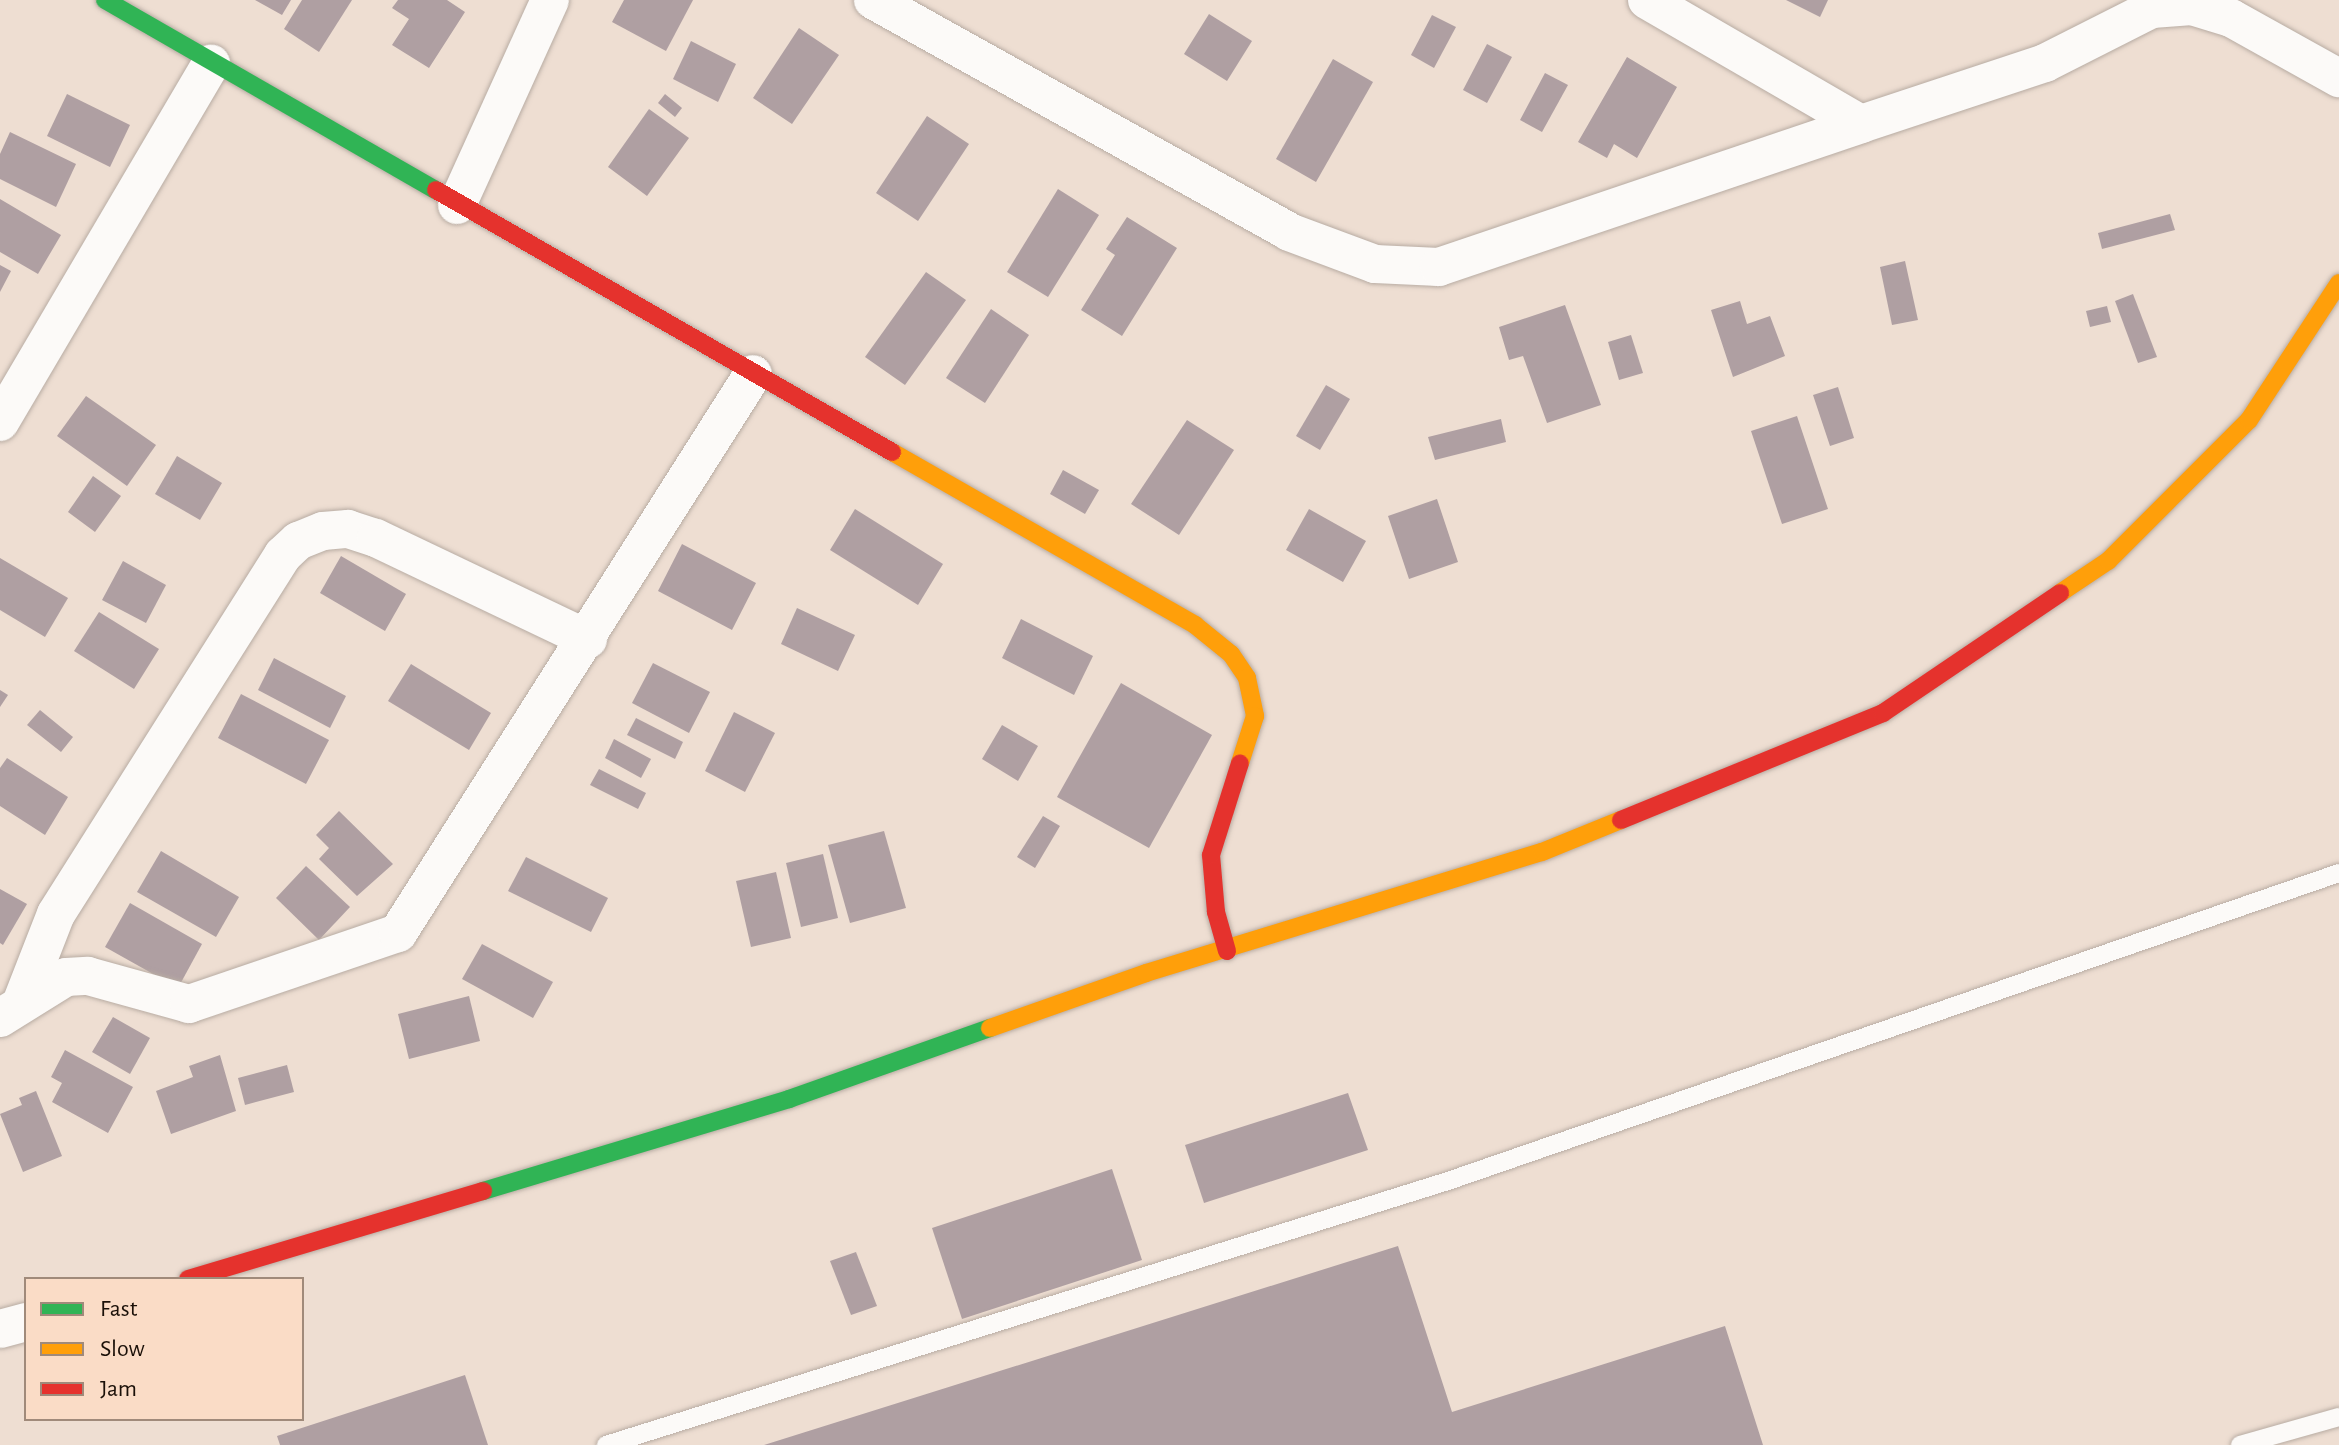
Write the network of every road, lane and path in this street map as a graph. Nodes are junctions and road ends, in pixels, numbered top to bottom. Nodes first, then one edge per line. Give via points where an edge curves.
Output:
1 (105, 0) edge
2 (550, 0) edge
3 (873, 0) edge
4 (1647, 0) edge
5 (211, 64) junction
6 (2339, 78) edge
7 (1861, 124) junction
8 (457, 205) junction
9 (2339, 283) edge
10 (753, 374) junction
11 (0, 422) edge
12 (588, 639) junction
13 (2339, 873) edge
14 (1227, 951) junction
15 (11, 1010) edge
16 (195, 1277) edge
17 (24, 1323) edge
18 (0, 1329) edge
19 (2339, 1417) edge
20 (606, 1445) edge
21 (2240, 1445) edge

1 - 5 street
2 - 8 street
3 - 7 street via 1289,232 1375,264 1439,267
4 - 7 street
5 - 8 street
5 - 11 street
6 - 7 street via 2231,18 2192,6 2152,9 2045,63
8 - 10 street
9 - 14 street via 2249,420 2108,561 1883,713 1542,852
10 - 12 street
10 - 14 street via 1195,625 1231,654 1247,678 1255,716 1211,855 1216,912
12 - 15 street via 398,933 189,1004 88,976 66,977
12 - 15 street via 376,538 348,529 298,541 283,555 56,914
13 - 20 lane via 1448,1181
14 - 16 street via 1146,973 789,1099
17 - 18 street
19 - 21 lane

